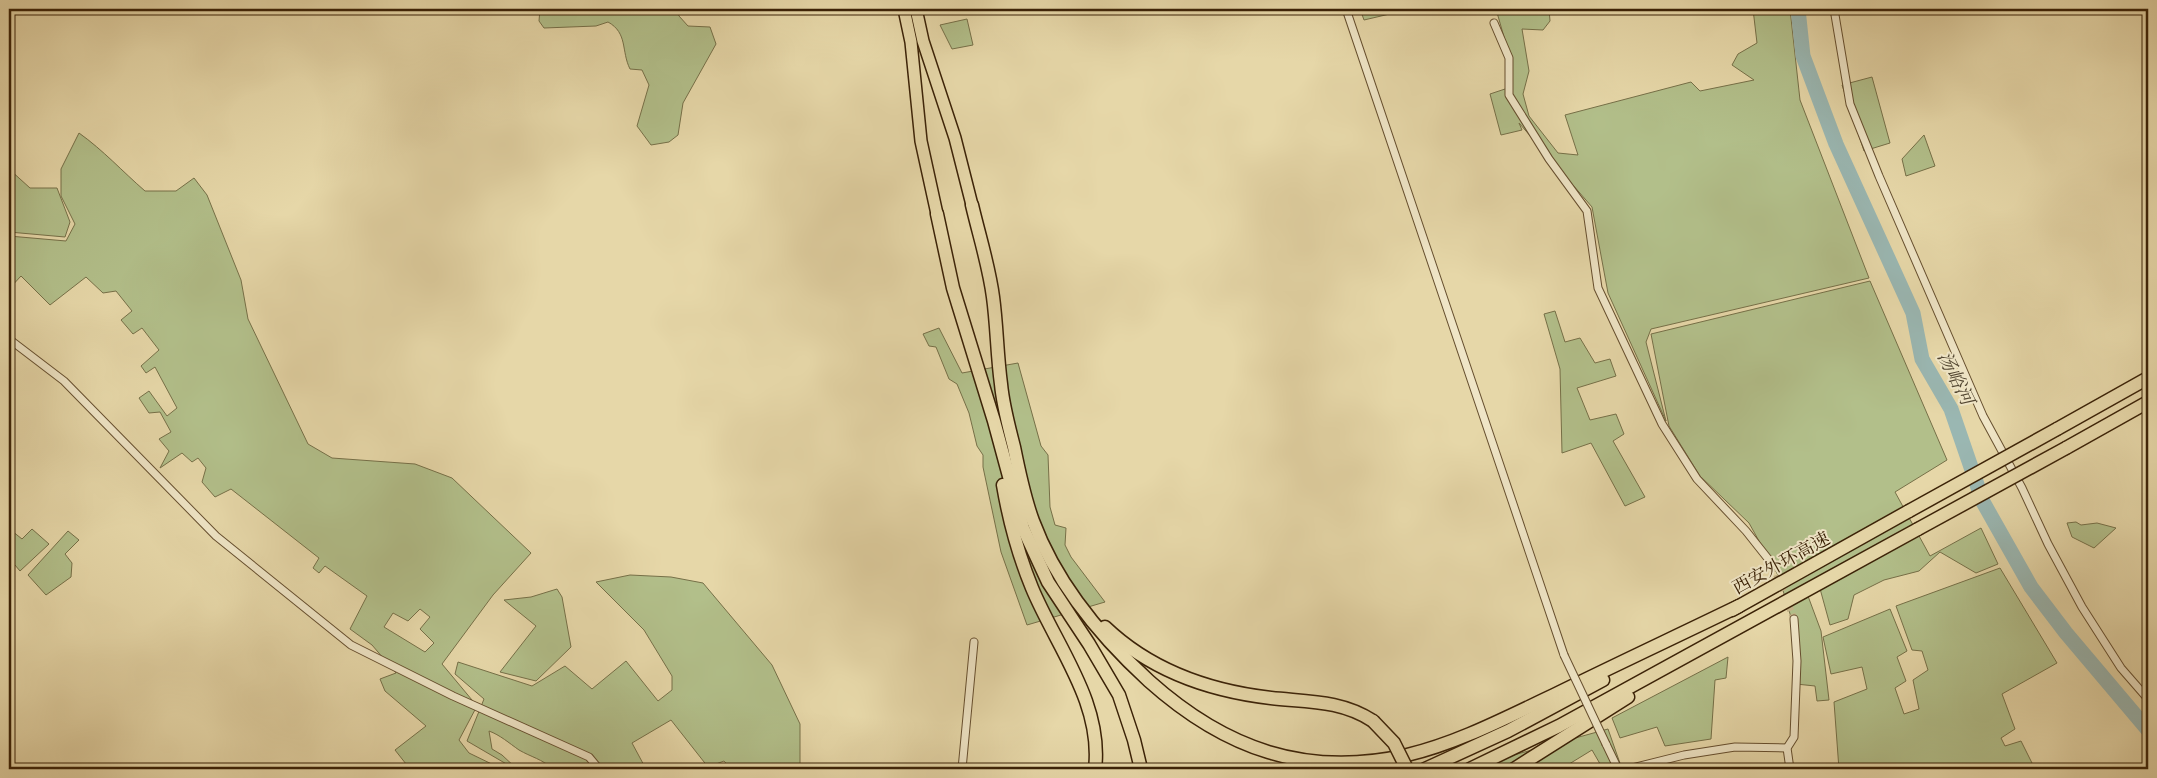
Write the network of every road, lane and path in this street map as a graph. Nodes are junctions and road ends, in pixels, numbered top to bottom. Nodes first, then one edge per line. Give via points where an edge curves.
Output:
1 (904, 9) edge
2 (916, 9) edge
3 (1346, 9) edge
4 (1834, 9) edge
5 (1494, 23) dead end
6 (972, 205) joint
7 (937, 214) joint
8 (9, 339) edge
9 (2148, 378) edge
10 (2148, 402) edge
11 (994, 421) junction
12 (1773, 565) tunnel mouth
13 (1069, 589) junction
14 (1739, 606) junction
15 (1794, 620) tunnel mouth
16 (1717, 639) junction
17 (974, 642) dead end
18 (2148, 699) edge
19 (1787, 748) junction
20 (599, 769) edge
21 (962, 769) edge
22 (1095, 769) edge
23 (1141, 769) edge
24 (1407, 769) edge
25 (1425, 769) edge
26 (1470, 769) edge
27 (1514, 769) edge
28 (1618, 769) edge
29 (1628, 769) edge
30 (1790, 769) edge

1 - 7 highway via 911,42 921,141
2 - 6 highway
3 - 28 street, bridge via 1564,655
4 - 18 street via 1850,104 1983,416 2082,607 2121,668
5 - 12 street via 1509,58 1509,95 1587,210 1598,288 1662,424 1697,479
6 - 13 highway via 993,294 1003,400 1025,497 1038,532
7 - 11 highway via 953,288
8 - 20 street via 64,381 216,536 351,645 589,758
9 - 14 highway, 西安外环高速, bridge
10 - 16 highway, 西安外环高速, bridge
11 - 22 highway via 1014,539 1032,588 1084,694 1094,730
11 - 23 highway via 1016,505 1031,547 1058,598 1119,695
13 - 14 highway via 1095,626 1127,660 1201,722 1267,754 1321,764 1389,759 1445,743
13 - 24 highway, bridge via 1122,642 1153,663 1177,674 1228,692 1330,703 1357,711 1373,721 1394,743
14 - 25 highway, 西安外环高速 via 1508,731
15 - 19 street via 1797,661 1794,737
16 - 26 highway, 西安外环高速 via 1559,726
16 - 27 highway
17 - 21 street
19 - 29 street via 1735,747
19 - 30 street

